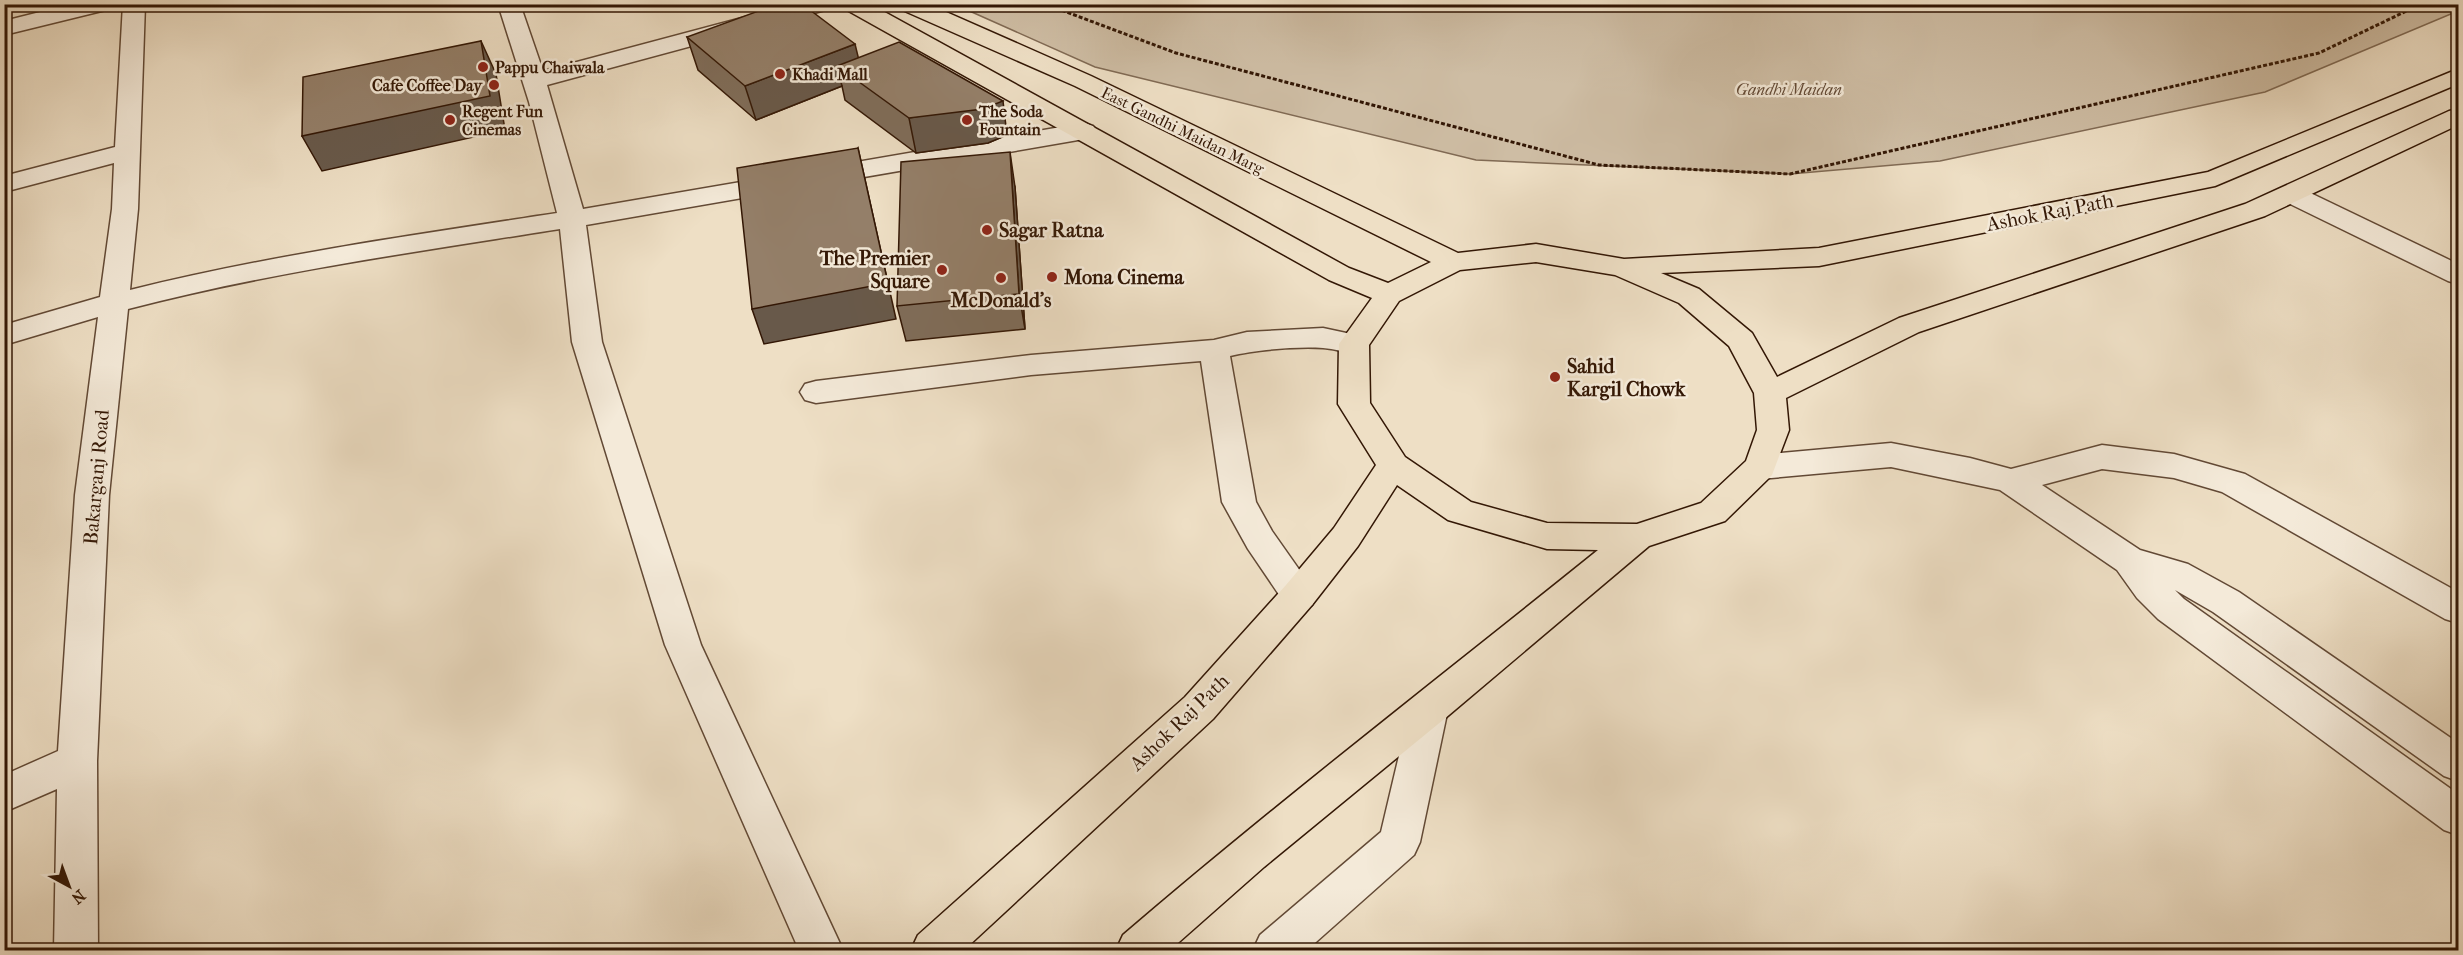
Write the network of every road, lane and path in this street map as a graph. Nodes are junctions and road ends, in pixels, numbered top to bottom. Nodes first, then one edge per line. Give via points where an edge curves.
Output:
1 (102, 4) edge
2 (134, 4) edge
3 (509, 4) edge
4 (821, 4) edge
5 (853, 4) edge
6 (909, 4) edge
7 (1045, 4) edge
8 (2421, 4) edge
9 (4, 28) edge
10 (2458, 76) edge
11 (534, 81) junction
12 (2458, 116) edge
13 (1084, 131) junction
14 (128, 151) junction
15 (4, 184) edge
16 (2291, 194) junction
17 (572, 219) junction
18 (1454, 262) junction
19 (1622, 267) junction
20 (2458, 275) edge
21 (1389, 294) junction
22 (114, 303) junction
23 (4, 335) edge
24 (1354, 344) junction
25 (1214, 350) junction
26 (816, 392) dead end
27 (1770, 393) junction
28 (1393, 465) junction
29 (1760, 467) junction
30 (2011, 481) junction
31 (1637, 537) junction
32 (2129, 560) junction
33 (1299, 595) junction
34 (2458, 609) edge
35 (1429, 709) junction
36 (77, 761) junction
37 (2458, 764) edge
38 (4, 794) edge
39 (2458, 817) edge
40 (76, 951) edge
41 (821, 951) edge
42 (933, 951) edge
43 (1138, 951) edge
44 (1275, 951) edge

1 - 9 street
2 - 14 street, Bakarganj Road
3 - 11 street
4 - 11 street
5 - 13 main road
6 - 18 main road, East Gandhi Maidan Marg via 1083,81
7 - 8 path via 1176,53 1599,165 1790,174 2319,53
10 - 19 main road, Ashok Raj Path via 2215,178 1819,257
11 - 17 street
12 - 16 main road
13 - 17 street
13 - 21 main road via 1339,274
14 - 15 street
14 - 22 street, Bakarganj Road
16 - 20 street
16 - 27 main road via 2255,210 1909,325
17 - 22 street via 291,263
17 - 41 street via 588,342 683,645
18 - 19 main road via 1536,253
18 - 21 main road
19 - 27 main road via 1689,296 1741,340
21 - 24 main road
22 - 23 street
22 - 36 street, Bakarganj Road via 92,495
24 - 25 street via 1323,338 1279,339
24 - 28 main road via 1354,404
25 - 26 street via 1030,365
25 - 33 street via 1239,502
27 - 29 main road via 1773,430
28 - 31 main road via 1460,511 1547,536
28 - 33 main road, Ashok Raj Path via 1346,537
29 - 30 street via 1891,454
29 - 31 main road via 1713,512
30 - 32 street
30 - 34 street via 2102,457 2174,466 2233,483
31 - 35 main road
32 - 37 street via 2176,574 2199,586
32 - 39 street via 2171,609
33 - 42 main road, Ashok Raj Path via 1199,708
35 - 43 main road via 1249,853
35 - 44 street via 1399,842
36 - 38 street
36 - 40 street, Bakarganj Road

